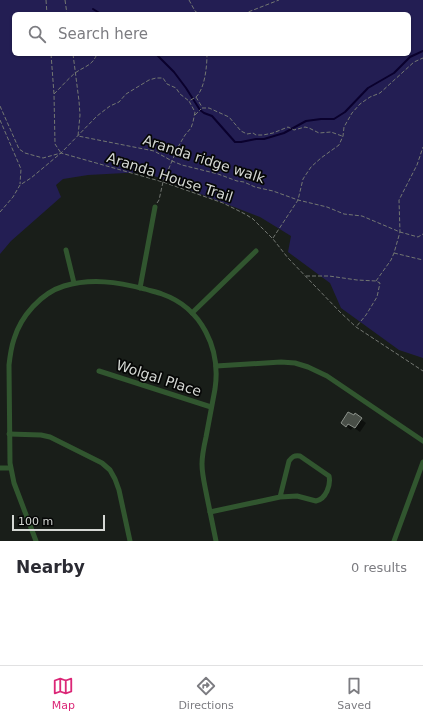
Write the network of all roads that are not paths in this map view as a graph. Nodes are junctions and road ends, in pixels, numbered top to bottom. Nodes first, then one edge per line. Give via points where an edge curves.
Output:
1 (155, 206) road end
2 (66, 250) dead end
3 (256, 251) dead end
4 (74, 283) junction
5 (140, 288) junction
6 (192, 313) junction
7 (216, 366) junction
8 (99, 371) dead end
9 (211, 407) junction
10 (9, 434) junction
11 (423, 441) edge
12 (423, 462) edge
13 (0, 468) edge
14 (10, 468) junction
15 (280, 496) junction
16 (210, 512) junction
17 (36, 541) edge
18 (130, 541) edge
19 (216, 541) edge
20 (394, 541) edge

1 - 5 street
2 - 4 street
3 - 6 street
4 - 5 street via 102,281
4 - 10 street via 49,293 38,301 20,324 14,337 9,366
5 - 6 street via 168,296
6 - 7 street via 209,337
7 - 9 street
7 - 11 street via 281,362 308,367 327,376
8 - 9 street, Wolgal Place
9 - 16 street via 202,464
10 - 14 street
10 - 18 street via 50,437 102,463 110,470 116,479
12 - 20 street
13 - 14 street
14 - 17 street
15 - 15 street via 289,462 296,455 329,476 324,496 319,501 297,496
15 - 16 street
16 - 19 street

